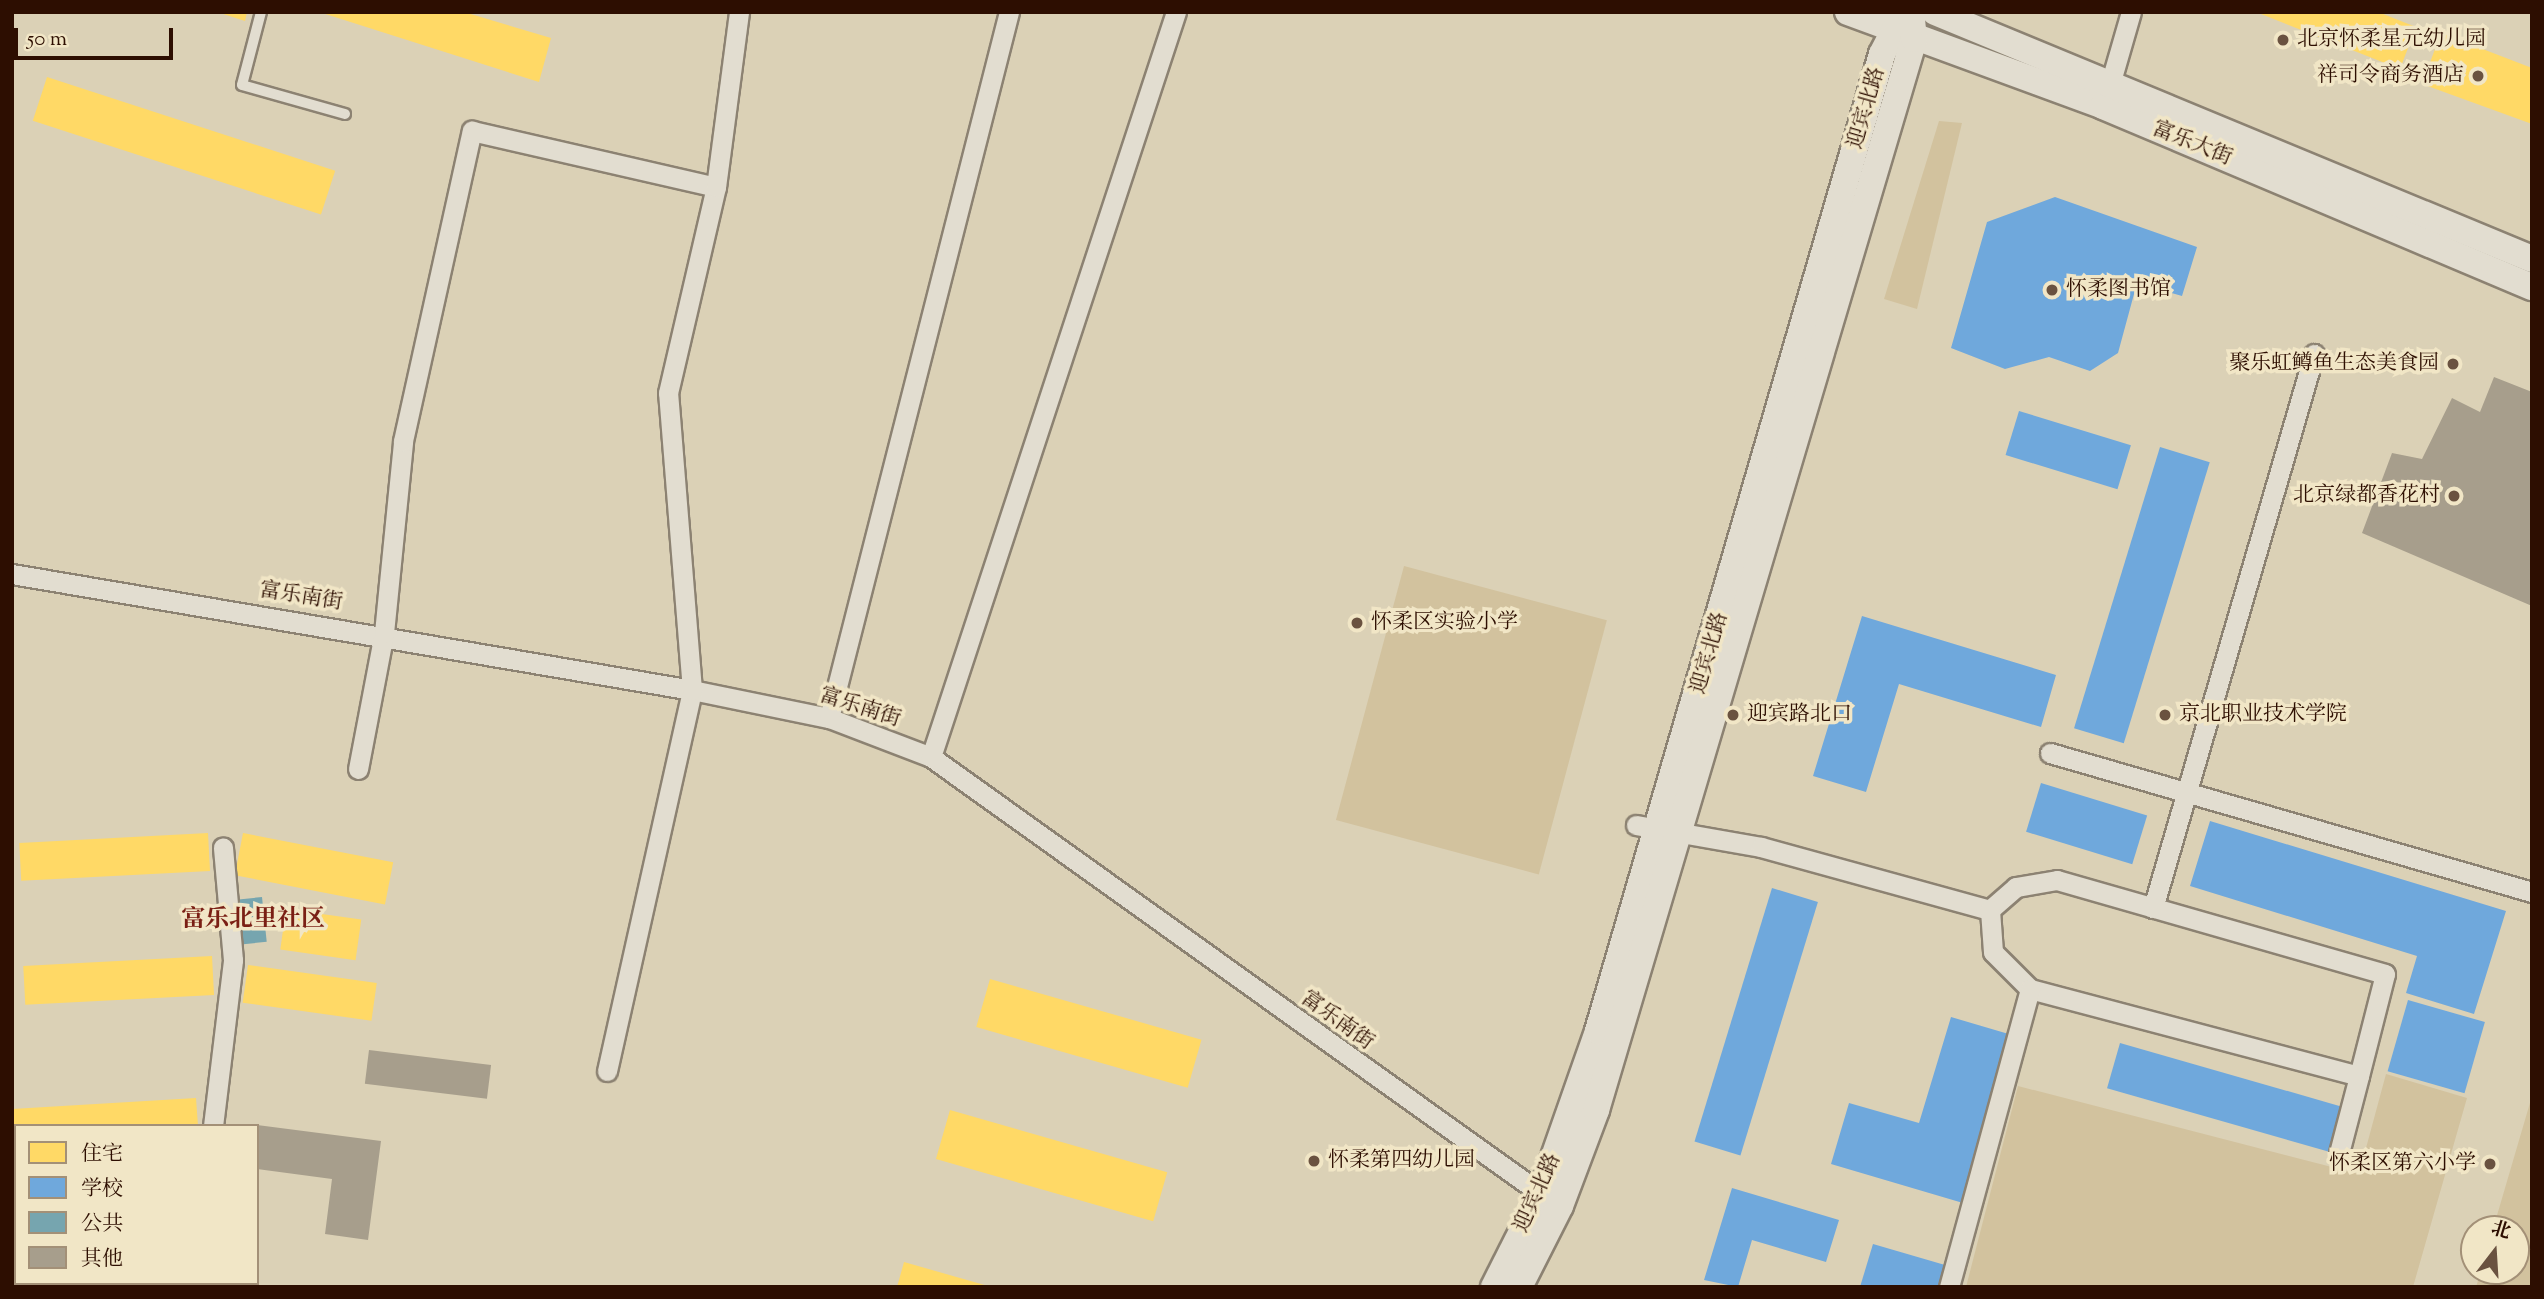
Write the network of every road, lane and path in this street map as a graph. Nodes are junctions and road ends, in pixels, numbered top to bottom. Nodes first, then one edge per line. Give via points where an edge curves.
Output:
1 (261, 12) edge
2 (739, 12) edge
3 (1009, 12) edge
4 (1176, 12) edge
5 (1848, 12) edge
6 (1911, 12) edge
7 (1935, 12) edge
8 (2131, 12) edge
9 (1903, 27) edge
10 (2107, 94) junction
11 (345, 114) dead end
12 (716, 187) junction
13 (2532, 259) edge
14 (2532, 287) edge
15 (2314, 354) dead end
16 (12, 574) edge
17 (384, 633) junction
18 (692, 690) junction
19 (830, 718) junction
20 (2050, 753) dead end
21 (932, 757) junction
22 (358, 769) dead end
23 (2187, 791) junction
24 (1657, 829) junction
25 (222, 847) dead end
26 (2532, 892) edge
27 (2153, 908) junction
28 (1990, 910) junction
29 (2030, 989) junction
30 (607, 1070) dead end
31 (2359, 1076) junction
32 (213, 1124) edge
33 (2339, 1153) dead end
34 (1550, 1200) junction
35 (1494, 1287) edge
36 (1519, 1287) edge
37 (1949, 1287) edge

1 - 11 lane via 242,85
2 - 12 street
3 - 19 street
4 - 21 street
5 - 9 main road, 富乐大街
6 - 9 main road, 迎宾北路
7 - 10 main road, 富乐大街
8 - 10 street
9 - 10 main road, 富乐大街
9 - 24 main road, 迎宾北路
10 - 13 main road, 富乐大街
10 - 14 main road, 富乐大街
12 - 17 street via 472,131 403,441
12 - 18 street via 668,393
15 - 23 street
16 - 17 street, 富乐南街
17 - 18 street, 富乐南街
17 - 22 street
18 - 19 street, 富乐南街
18 - 30 street
19 - 21 street, 富乐南街
20 - 23 street
21 - 34 street, 富乐南街
23 - 26 street
23 - 27 street
24 - 28 street via 1761,847
24 - 34 main road, 迎宾北路 via 1596,1111
25 - 32 street via 233,960
27 - 28 street via 2057,880 2016,887
27 - 31 street via 2385,974
28 - 29 street via 1993,952
29 - 31 street
29 - 37 street
31 - 33 street
34 - 35 main road, 迎宾北路
34 - 36 main road, 迎宾北路

